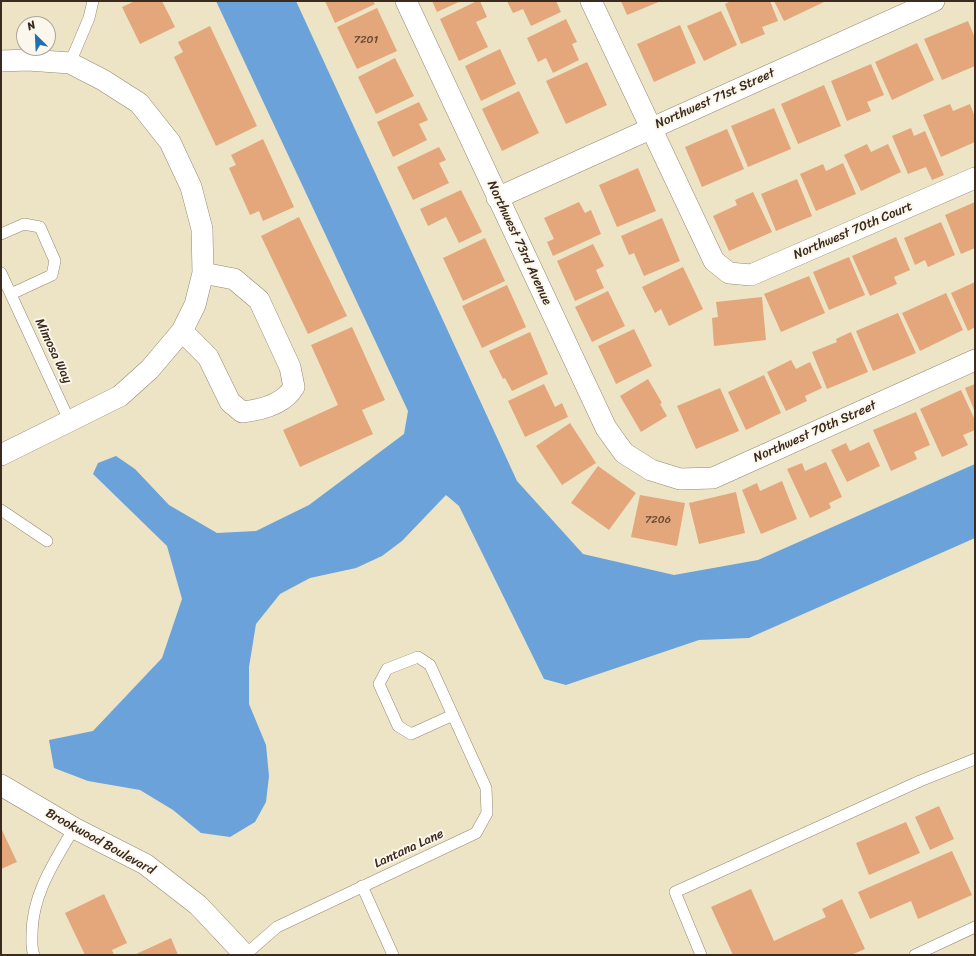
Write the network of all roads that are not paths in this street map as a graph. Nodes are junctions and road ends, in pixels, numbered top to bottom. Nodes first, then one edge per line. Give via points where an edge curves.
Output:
1 (93, 1) edge
2 (406, 1) edge
3 (591, 1) edge
4 (934, 1) edge
5 (1, 62) edge
6 (70, 63) junction
7 (651, 127) junction
8 (975, 178) edge
9 (497, 198) junction
10 (1, 234) edge
11 (1, 273) edge
12 (203, 273) junction
13 (11, 294) junction
14 (182, 330) junction
15 (975, 360) edge
16 (69, 420) junction
17 (1, 454) edge
18 (651, 470) joint
19 (1, 510) edge
20 (47, 542) dead end
21 (453, 715) junction
22 (975, 759) edge
23 (1, 785) edge
24 (74, 828) junction
25 (362, 886) junction
26 (975, 927) edge
27 (34, 955) edge
28 (245, 955) edge
29 (393, 955) edge
30 (701, 955) edge
31 (915, 955) edge

1 - 6 lane via 89,18
2 - 9 street, Northwest 73rd Avenue
3 - 7 street
4 - 7 street, Northwest 71st Street
5 - 6 street via 28,60
6 - 12 street via 139,103 170,142 193,194 202,229
7 - 8 street, Northwest 70th Court via 714,261 729,273 751,275
7 - 9 street, Northwest 71st Street
9 - 18 street, Northwest 73rd Avenue via 606,428 624,453
10 - 13 lane via 24,224 40,227 54,261 52,275
11 - 13 lane, Mimosa Way
12 - 14 street via 195,305
12 - 14 street via 234,279 259,300 290,367 294,388 288,397 257,411 242,412 230,402 208,356
13 - 16 lane, Mimosa Way
14 - 16 street via 150,369 120,396
15 - 18 street, Northwest 70th Street via 713,478 680,479
16 - 17 street
19 - 20 lane
21 - 21 lane, Lantana Lane via 430,665 418,657 387,669 379,684 398,726 411,734
21 - 25 lane, Lantana Lane via 486,788 487,813 476,833
22 - 30 lane via 920,781 675,892
23 - 24 street, Brookwood Boulevard
24 - 27 lane via 37,897 32,923
24 - 28 street, Brookwood Boulevard via 145,864 198,905
25 - 28 lane, Lantana Lane via 277,928
25 - 29 lane
26 - 31 lane

